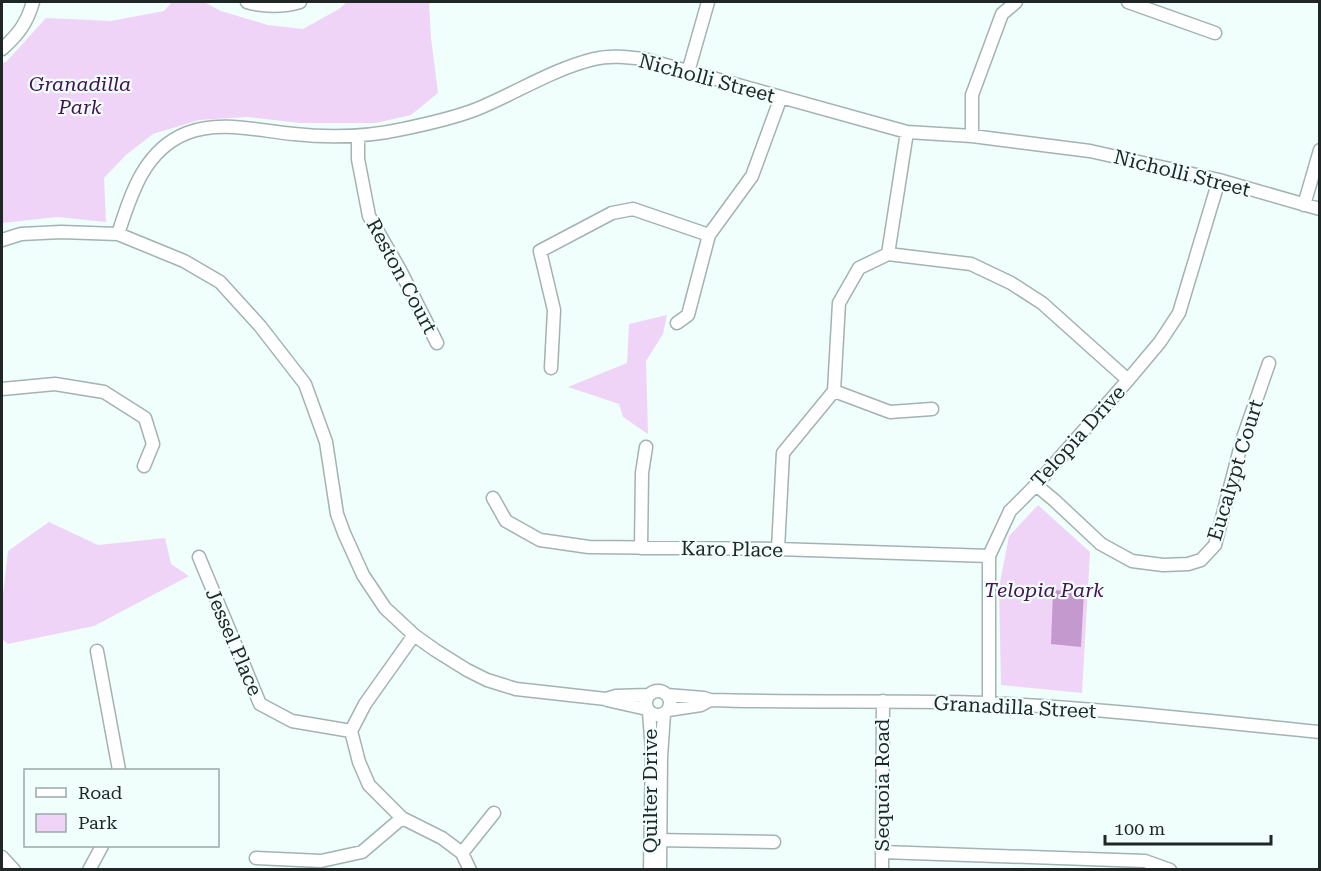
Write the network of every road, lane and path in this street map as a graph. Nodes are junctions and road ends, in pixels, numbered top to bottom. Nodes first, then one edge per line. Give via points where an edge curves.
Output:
1 (33, 2) edge
2 (247, 2) edge
3 (300, 2) edge
4 (708, 2) edge
5 (1016, 2) edge
6 (1128, 2) edge
7 (1215, 33) dead end
8 (2, 49) edge
9 (688, 72) junction
10 (781, 97) junction
11 (907, 132) junction
12 (972, 136) junction
13 (358, 137) junction
14 (1320, 150) edge
15 (1219, 180) junction
16 (1304, 205) junction
17 (1320, 209) edge
18 (118, 234) junction
19 (709, 234) junction
20 (2, 240) edge
21 (888, 254) junction
22 (677, 323) dead end
23 (437, 343) dead end
24 (1269, 363) dead end
25 (551, 368) dead end
26 (1128, 381) junction
27 (2, 389) edge
28 (834, 391) junction
29 (932, 409) dead end
30 (646, 447) dead end
31 (144, 466) dead end
32 (1036, 485) junction
33 (493, 498) dead end
34 (641, 548) junction
35 (778, 549) junction
36 (989, 556) junction
37 (199, 557) dead end
38 (414, 635) junction
39 (98, 651) dead end
40 (667, 694) junction
41 (648, 695) junction
42 (606, 699) junction
43 (710, 700) junction
44 (883, 701) junction
45 (989, 703) junction
46 (648, 711) junction
47 (666, 712) junction
48 (351, 731) junction
49 (1320, 732) edge
50 (119, 769) edge
51 (494, 813) dead end
52 (402, 818) junction
53 (655, 840) junction
54 (774, 842) dead end
55 (101, 847) edge
56 (882, 852) junction
57 (462, 854) junction
58 (2, 857) edge
59 (256, 858) dead end
60 (1030, 863) edge
61 (14, 870) edge
62 (89, 870) edge
63 (470, 870) edge
64 (650, 870) edge
65 (660, 870) edge
66 (882, 870) edge
67 (1170, 870) edge

1 - 8 street via 18,35
2 - 3 street
4 - 9 street
5 - 12 street via 1002,14 972,95
6 - 7 street
9 - 10 street, Nicholli Street
9 - 13 street, Nicholli Street via 644,59 596,59 475,110
10 - 11 street, Nicholli Street
10 - 19 street via 753,176
11 - 12 street, Nicholli Street
11 - 21 street
12 - 15 street, Nicholli Street via 1090,151
13 - 18 street, Nicholli Street via 208,127 186,133 164,146 146,165
13 - 23 street, Reston Court via 358,159 369,216
14 - 16 street
15 - 16 street, Nicholli Street
15 - 26 street, Telopia Drive via 1179,313
16 - 17 street, Nicholli Street
18 - 20 street via 21,234
18 - 38 street via 184,261 220,282 261,326 305,384 326,442 338,514 352,554 385,608
19 - 22 street via 688,315
19 - 25 street via 633,208 612,213 540,251 554,310
21 - 26 street via 971,264 1011,283 1042,303
21 - 28 street via 859,268 839,303
24 - 32 street, Eucalypt Court via 1242,441 1215,545 1201,560 1163,565 1132,561 1101,544
26 - 32 street, Telopia Drive
27 - 31 street via 55,384 104,392 145,418 153,444
28 - 29 street via 890,412
28 - 35 street via 783,453
30 - 34 street
32 - 36 street, Telopia Drive via 1010,511
33 - 34 street, Karo Place via 506,521 540,540 589,547
34 - 35 street, Karo Place
35 - 36 street, Karo Place
36 - 45 street, Telopia Drive
37 - 48 street, Jessel Place via 261,704 292,721
38 - 42 street via 487,680 516,689
38 - 48 street via 364,704
39 - 50 street
40 - 41 street via 656,691
40 - 43 street, Granadilla Street
40 - 47 street via 670,702
41 - 42 street
41 - 46 street
42 - 46 street
43 - 44 street, Granadilla Street
43 - 47 street, Granadilla Street
44 - 45 street, Granadilla Street
44 - 56 street, Sequoia Road
45 - 49 street, Granadilla Street
46 - 47 street via 657,715
46 - 53 street, Quilter Drive
47 - 53 street, Quilter Drive
48 - 52 street via 369,784
51 - 57 street
52 - 57 street via 442,838
52 - 59 street via 362,852 321,861
53 - 54 street
53 - 64 street, Quilter Drive
53 - 65 street, Quilter Drive
55 - 62 street
56 - 60 street
56 - 66 street, Sequoia Road
57 - 63 street
58 - 61 street
60 - 67 street via 1145,861

